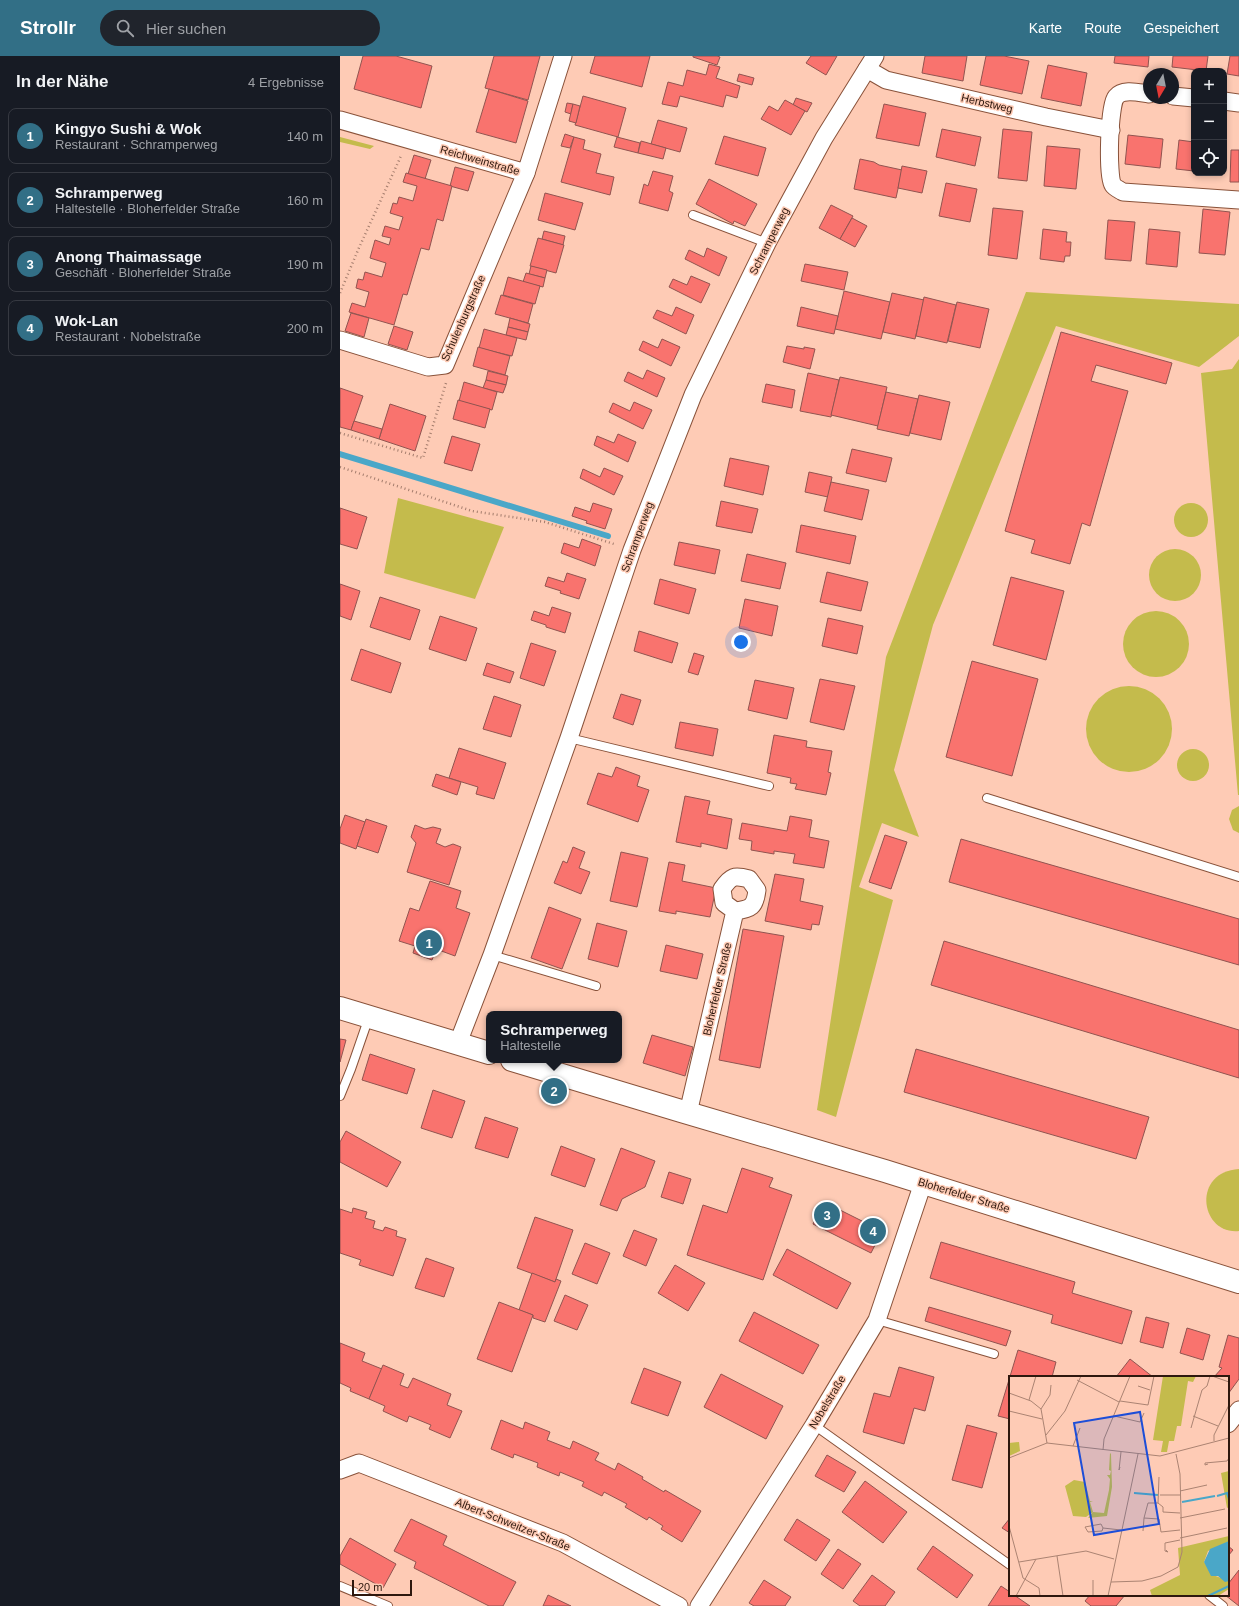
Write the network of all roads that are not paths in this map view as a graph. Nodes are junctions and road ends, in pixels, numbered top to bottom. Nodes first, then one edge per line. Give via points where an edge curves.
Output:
1 (563, 56) edge
2 (871, 62) edge
3 (1143, 93) edge
4 (1179, 97) edge
5 (1191, 98) edge
6 (1227, 101) edge
7 (1239, 103) edge
8 (340, 120) edge
9 (1110, 130) junction
10 (526, 173) junction
11 (1239, 200) edge
12 (693, 215) dead end
13 (767, 243) junction
14 (340, 340) edge
15 (569, 738) junction
16 (769, 786) dead end
17 (987, 798) dead end
18 (1239, 877) edge
19 (735, 910) dead end
20 (492, 954) junction
21 (596, 986) dead end
22 (340, 1008) edge
23 (370, 1017) junction
24 (458, 1043) junction
25 (486, 1052) edge
26 (522, 1063) edge
27 (340, 1096) edge
28 (688, 1113) junction
29 (923, 1183) junction
30 (1239, 1282) edge
31 (877, 1320) junction
32 (994, 1354) dead end
33 (1239, 1410) edge
34 (1229, 1423) edge
35 (814, 1425) junction
36 (340, 1470) edge
37 (1009, 1564) edge
38 (340, 1586) edge
39 (1210, 1596) edge
40 (388, 1606) edge
41 (679, 1606) edge
42 (699, 1606) edge
43 (1222, 1606) edge

1 - 10 street, Reichweinstraße
2 - 9 street, Herbstweg via 886,80
2 - 13 street, Schramperweg via 824,138
3 - 9 street via 1128,92 1116,97
4 - 5 street
6 - 7 street
8 - 10 street, Reichweinstraße
9 - 11 street via 1109,174 1113,186 1123,192
10 - 14 street, Schulenburgstraße via 444,365 428,367
12 - 13 lane
13 - 15 street, Schramperweg via 693,395 632,550
15 - 16 lane
15 - 20 street, Schramperweg
17 - 18 lane
19 - 28 street, Bloherfelder Straße
20 - 21 lane
20 - 24 street, Schramperweg
22 - 23 street
23 - 24 street
23 - 27 lane
24 - 25 street
26 - 28 street, Bloherfelder Straße
28 - 29 street, Bloherfelder Straße
29 - 30 street, Bloherfelder Straße
29 - 31 street, Nobelstraße
31 - 32 lane
31 - 35 street, Nobelstraße
33 - 34 street
35 - 37 lane
35 - 42 street, Nobelstraße
36 - 41 street, Albert-Schweitzer-Straße via 359,1463 563,1543
38 - 40 lane
39 - 43 lane

